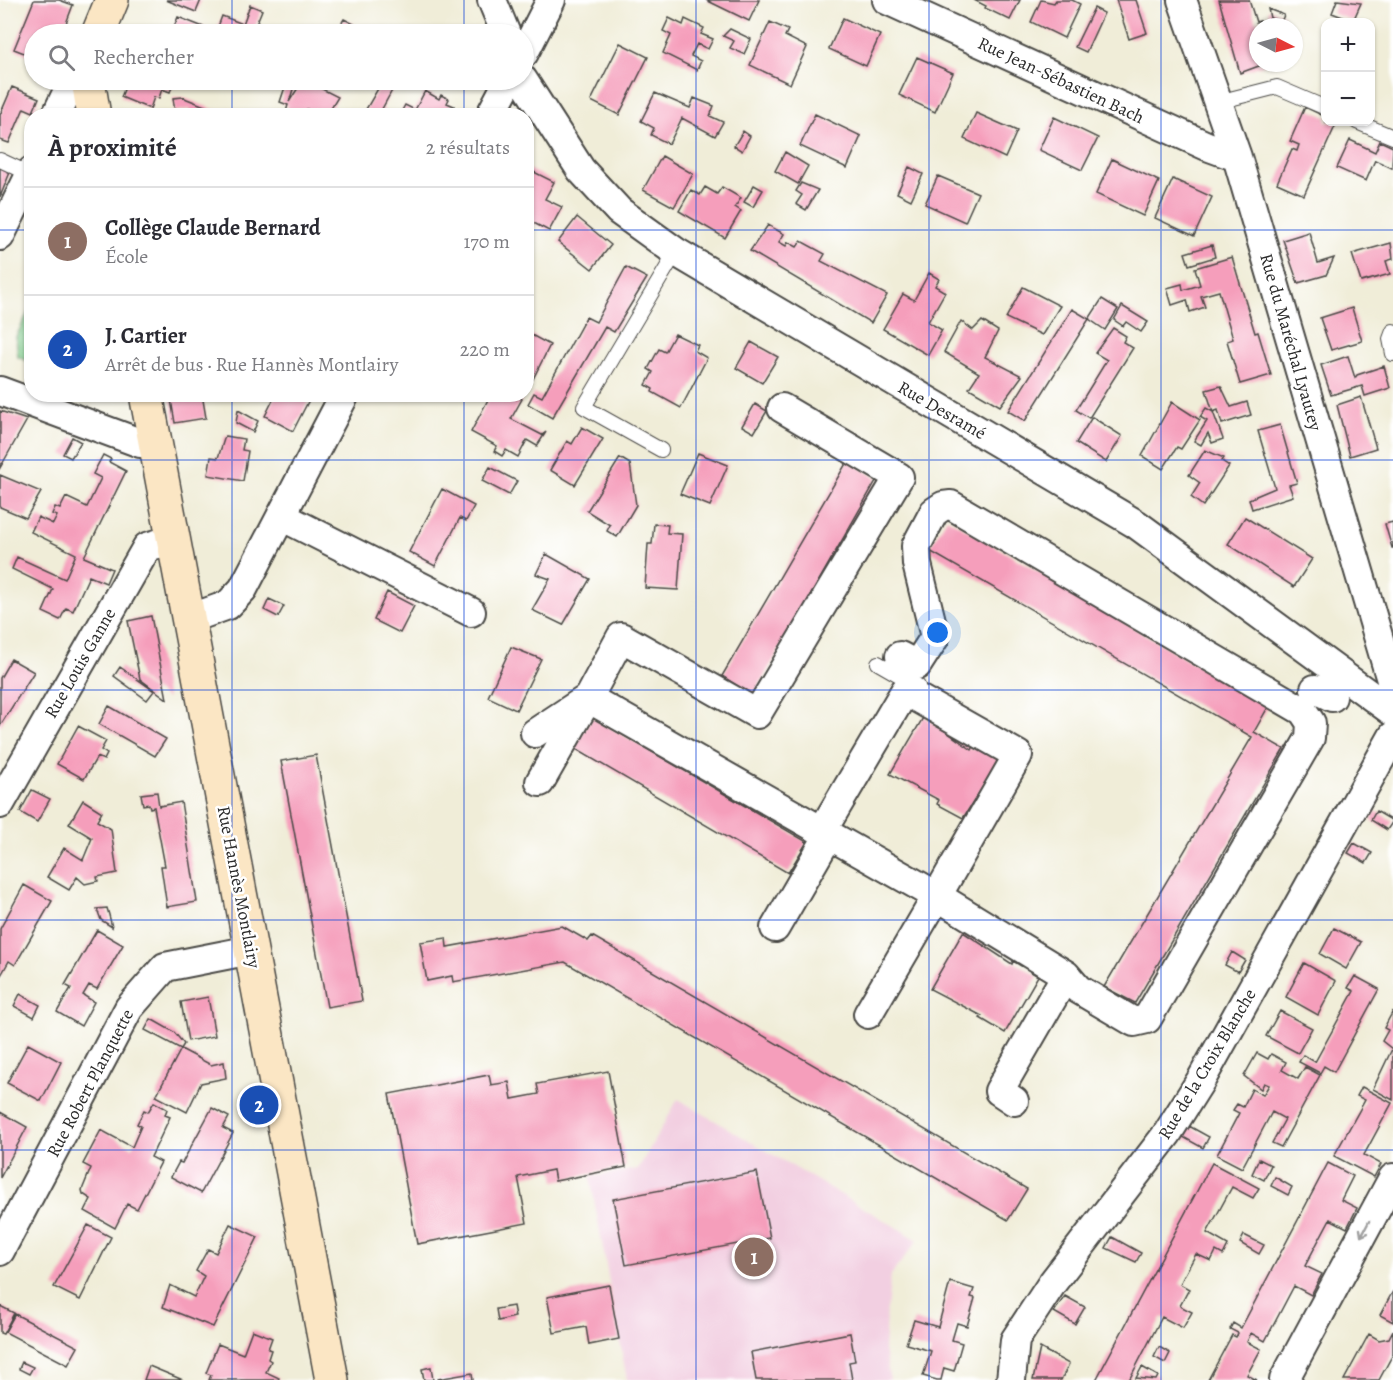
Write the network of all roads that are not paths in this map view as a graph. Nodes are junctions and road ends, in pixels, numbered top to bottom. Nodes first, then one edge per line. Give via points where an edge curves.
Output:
1 (112, 0) edge
2 (492, 0) edge
3 (551, 0) edge
4 (887, 0) edge
5 (1182, 0) edge
6 (102, 24) edge
7 (502, 24) edge
8 (534, 33) edge
9 (68, 90) edge
10 (90, 90) edge
11 (504, 90) edge
12 (529, 90) edge
13 (1218, 102) junction
14 (1321, 106) edge
15 (60, 108) edge
16 (93, 108) edge
17 (494, 108) edge
18 (1367, 126) edge
19 (1393, 137) edge
20 (1237, 157) junction
21 (0, 160) edge
22 (24, 169) edge
23 (24, 186) edge
24 (0, 236) edge
25 (676, 252) junction
26 (1393, 331) edge
27 (1393, 354) edge
28 (0, 391) edge
29 (24, 400) edge
30 (30, 402) edge
31 (148, 402) edge
32 (341, 402) edge
33 (782, 408) dead end
34 (155, 441) junction
35 (661, 450) dead end
36 (281, 516) junction
37 (174, 539) junction
38 (471, 612) dead end
39 (189, 619) junction
40 (889, 660) joint
41 (1393, 687) edge
42 (588, 698) junction
43 (1393, 712) edge
44 (535, 733) dead end
45 (1393, 736) edge
46 (1013, 738) dead end
47 (540, 782) dead end
48 (0, 804) edge
49 (825, 833) junction
50 (937, 896) junction
51 (775, 928) dead end
52 (251, 950) junction
53 (1066, 975) junction
54 (868, 1014) dead end
55 (1014, 1101) dead end
56 (1393, 1178) edge
57 (0, 1251) edge
58 (332, 1380) edge
59 (1011, 1380) edge
60 (1284, 1380) edge

1 - 6 street
2 - 7 street
3 - 8 street
4 - 20 street, Rue Jean-Sébastien Bach
5 - 13 street, Rue du Maréchal Lyautey
9 - 15 street
10 - 16 street
11 - 17 street
12 - 25 street, Rue Desramé via 580,170 619,211
13 - 14 lane via 1277,87
13 - 20 street, Rue du Maréchal Lyautey
18 - 19 lane
20 - 41 street, Rue du Maréchal Lyautey
21 - 22 lane
23 - 24 street
25 - 35 lane via 584,407
25 - 43 street, Rue Desramé via 1136,524
26 - 27 lane
28 - 29 street
30 - 34 street via 140,442
31 - 34 street, Rue Hannès Montlairy
32 - 36 street
33 - 42 street via 905,486 757,714 621,637
34 - 37 street, Rue Hannès Montlairy
36 - 38 street
36 - 39 street via 243,589 228,605
37 - 39 street, Rue Hannès Montlairy
37 - 48 street, Rue Louis Ganne via 147,548
39 - 52 street, Rue Hannès Montlairy
40 - 46 lane
40 - 53 street via 917,665 935,636 916,564 916,546 934,512 951,505 1303,711 1311,723 1310,738 1146,1019 1134,1022 1078,989
42 - 44 street
42 - 47 street
42 - 49 street
45 - 59 street, Rue de la Croix Blanche via 1201,1080 1167,1134 1053,1281 1015,1340
49 - 50 street
49 - 50 street via 905,691 1018,755
49 - 51 street
50 - 53 street
50 - 54 street
52 - 57 street, Rue Robert Planquette via 165,968 129,1008
52 - 58 street, Rue Hannès Montlairy
53 - 55 street via 999,1091
56 -> 60 street

